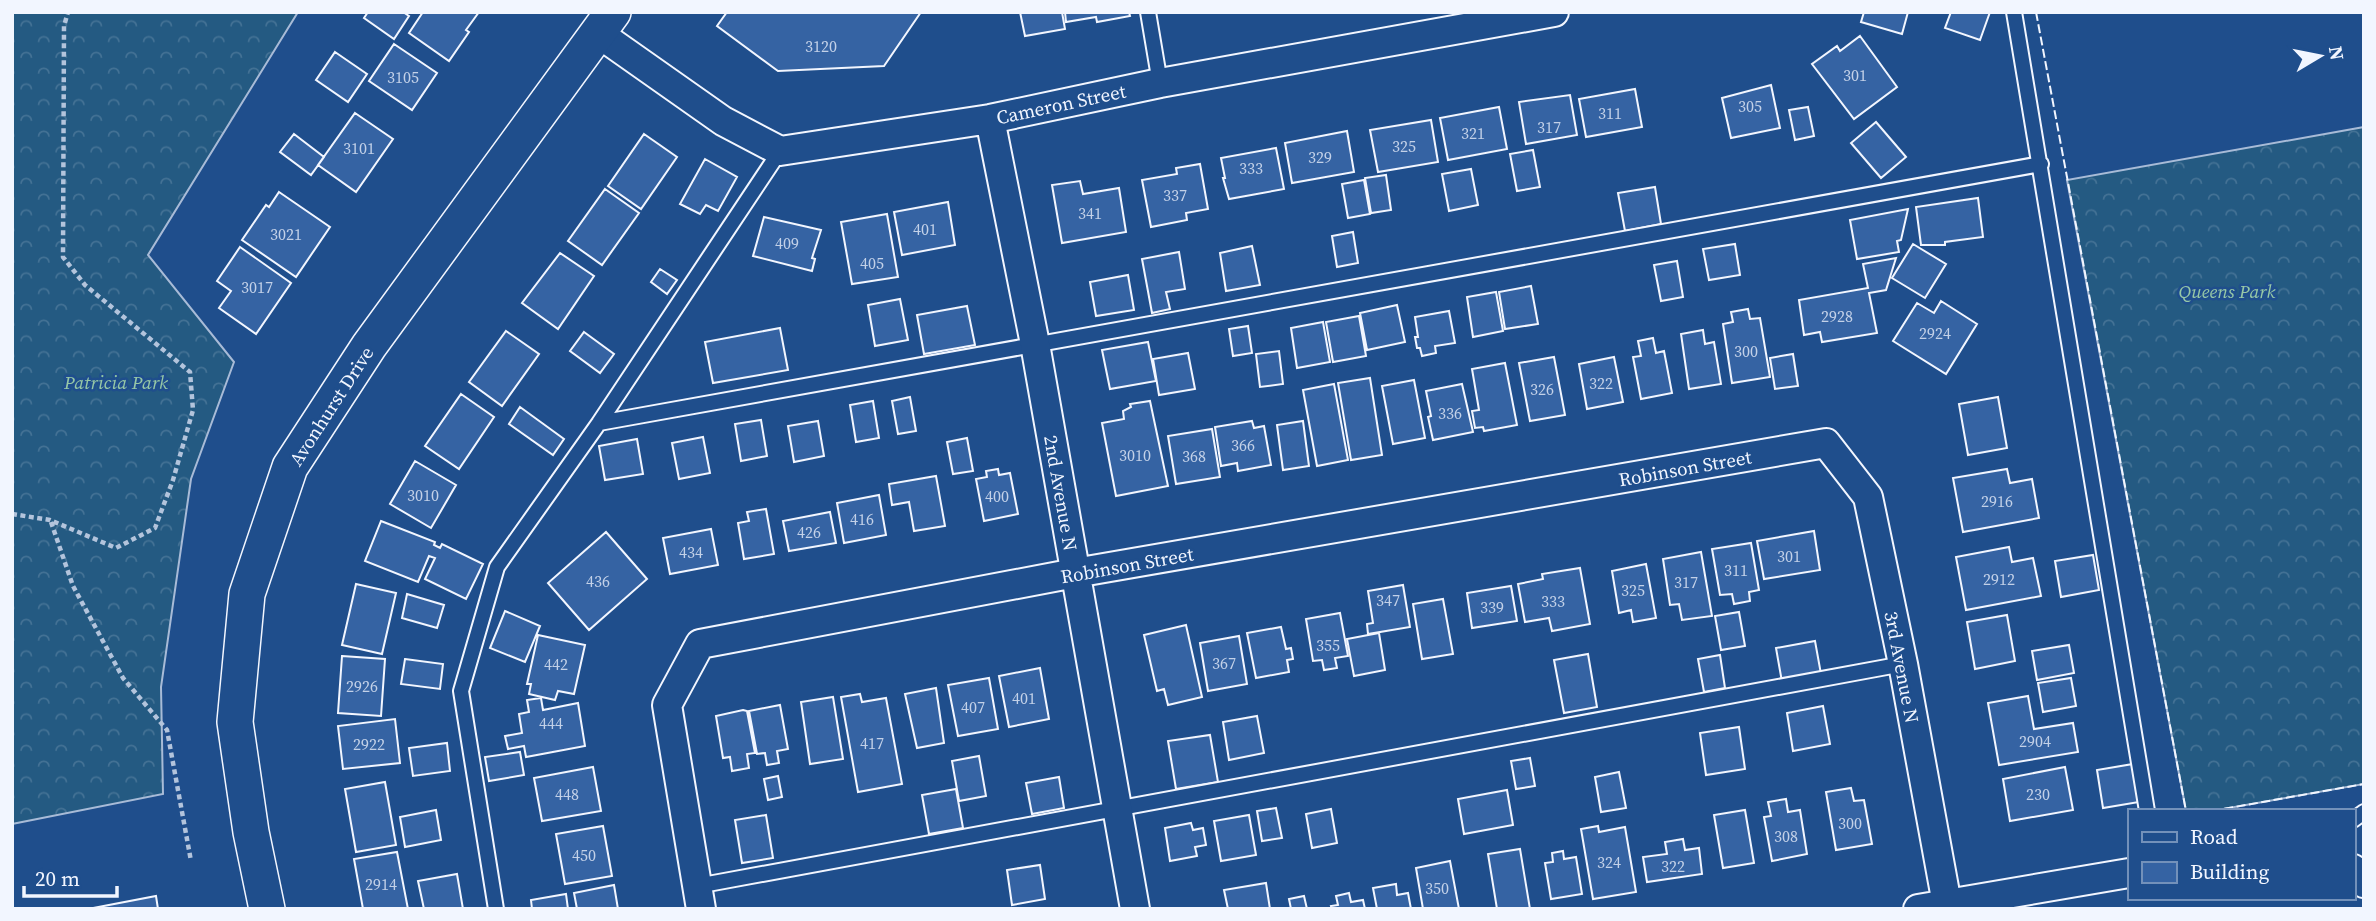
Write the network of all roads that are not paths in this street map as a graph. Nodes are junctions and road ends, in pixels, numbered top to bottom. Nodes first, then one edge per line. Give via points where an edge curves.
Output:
1 (1148, 12) edge
2 (1554, 12) edge
3 (2014, 12) edge
4 (606, 23) edge
5 (1160, 83) junction
6 (990, 119) junction
7 (780, 151) junction
8 (2041, 164) junction
9 (1035, 344) junction
10 (598, 423) junction
11 (1826, 443) joint
12 (1075, 573) junction
13 (1903, 664) junction
14 (1116, 809) junction
15 (2147, 809) edge
16 (2128, 873) edge
17 (699, 897) edge
18 (1947, 904) junction
19 (267, 909) edge
20 (496, 909) edge
21 (1135, 909) edge
22 (1918, 909) edge

1 - 5 lane
2 - 5 street, Cameron Street
3 - 8 lane
4 - 7 street via 723,121
4 - 19 street, Avonhurst Drive via 369,346 290,467 247,594 235,722
5 - 6 street, Cameron Street
6 - 7 street, Cameron Street
6 - 9 street, 2nd Avenue N
7 - 10 lane
8 - 9 lane
8 - 15 lane
9 - 10 lane
9 - 12 street, 2nd Avenue N
10 - 20 lane via 497,567 461,691
11 - 12 street, Robinson Street
11 - 13 street, 3rd Avenue N via 1868,496
12 - 14 street, 2nd Avenue N
12 - 17 street, Robinson Street via 700,644 667,705
13 - 14 lane
13 - 18 street, 3rd Avenue N
14 - 17 lane
14 - 21 street, 2nd Avenue N
16 - 18 street
18 - 22 street

